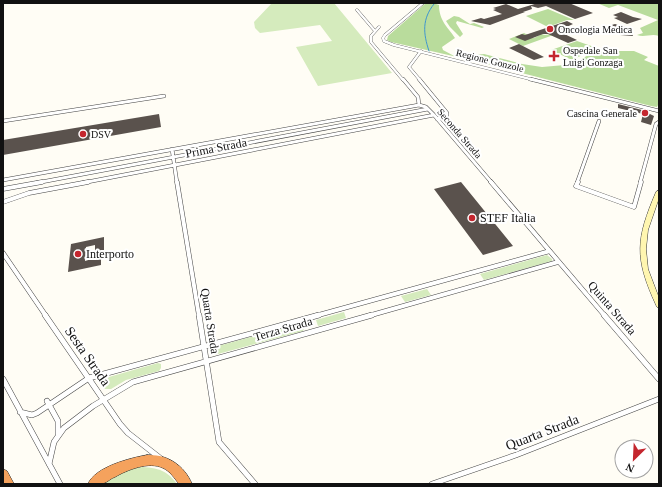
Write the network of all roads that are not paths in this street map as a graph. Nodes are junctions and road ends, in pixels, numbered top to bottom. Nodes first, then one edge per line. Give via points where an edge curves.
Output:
1 (423, 3) edge
2 (357, 10) dead end
3 (379, 27) dead end
4 (376, 31) junction
5 (421, 51) junction
6 (164, 96) dead end
7 (419, 105) junction
8 (648, 108) junction
9 (428, 109) junction
10 (659, 110) edge
11 (659, 114) edge
12 (434, 115) junction
13 (437, 119) junction
14 (3, 121) edge
15 (599, 121) dead end
16 (659, 122) edge
17 (172, 149) junction
18 (172, 157) junction
19 (174, 165) junction
20 (3, 180) edge
21 (3, 189) edge
22 (659, 192) edge
23 (3, 202) edge
24 (550, 251) junction
25 (3, 253) edge
26 (558, 262) junction
27 (659, 305) edge
28 (203, 347) junction
29 (205, 362) junction
30 (89, 378) junction
31 (3, 379) edge
32 (659, 379) edge
33 (104, 399) junction
34 (659, 399) edge
35 (48, 403) junction
36 (20, 412) junction
37 (57, 436) junction
38 (165, 462) junction
39 (49, 464) junction
40 (3, 475) edge
41 (8, 484) edge
42 (60, 484) edge
43 (94, 484) edge
44 (186, 484) edge
45 (254, 484) edge
46 (432, 484) edge

1 - 5 street, Regione Gonzole via 383,39
2 - 4 street
3 - 4 street
4 - 7 street via 370,37 371,42 418,97
5 - 8 street, Regione Gonzole
5 - 13 street via 409,67 447,113 447,116
6 - 14 street
7 - 9 street, Seconda Strada
7 - 17 street, Prima Strada
8 - 10 street, Regione Gonzole
8 - 11 street, Regione Gonzole
9 - 12 street, Seconda Strada
9 - 18 street, Prima Strada
12 - 13 street, Seconda Strada
12 - 19 street, Prima Strada
13 - 24 street, Seconda Strada
15 - 16 street via 576,186 634,207 656,124
17 - 18 street, Quarta Strada
17 - 20 street, Prima Strada
18 - 19 street, Quarta Strada
18 - 21 street, Prima Strada
19 - 23 street, Prima Strada via 29,193
19 - 28 street, Quarta Strada
22 - 27 street via 645,228 643,248 645,271
24 - 26 street, Quinta Strada
24 - 28 street, Terza Strada
25 - 30 street, Sesta Strada
26 - 29 street, Terza Strada
26 - 32 street, Quinta Strada
28 - 29 street, Quarta Strada
28 - 30 street, Terza Strada
29 - 33 street, Terza Strada via 133,382
29 - 45 street, Quarta Strada via 219,442
30 - 33 street, Sesta Strada
30 - 35 street, Terza Strada
31 - 36 street
33 - 37 street, Terza Strada
33 - 38 street, Sesta Strada via 128,433
34 - 46 street, Quarta Strada via 516,455
35 - 36 street, Terza Strada via 32,415
35 - 37 street via 59,422
36 - 39 street
37 - 39 street, Terza Strada via 50,452
38 - 43 highway via 128,465 109,472
38 - 44 highway
39 - 42 street
40 - 41 highway

